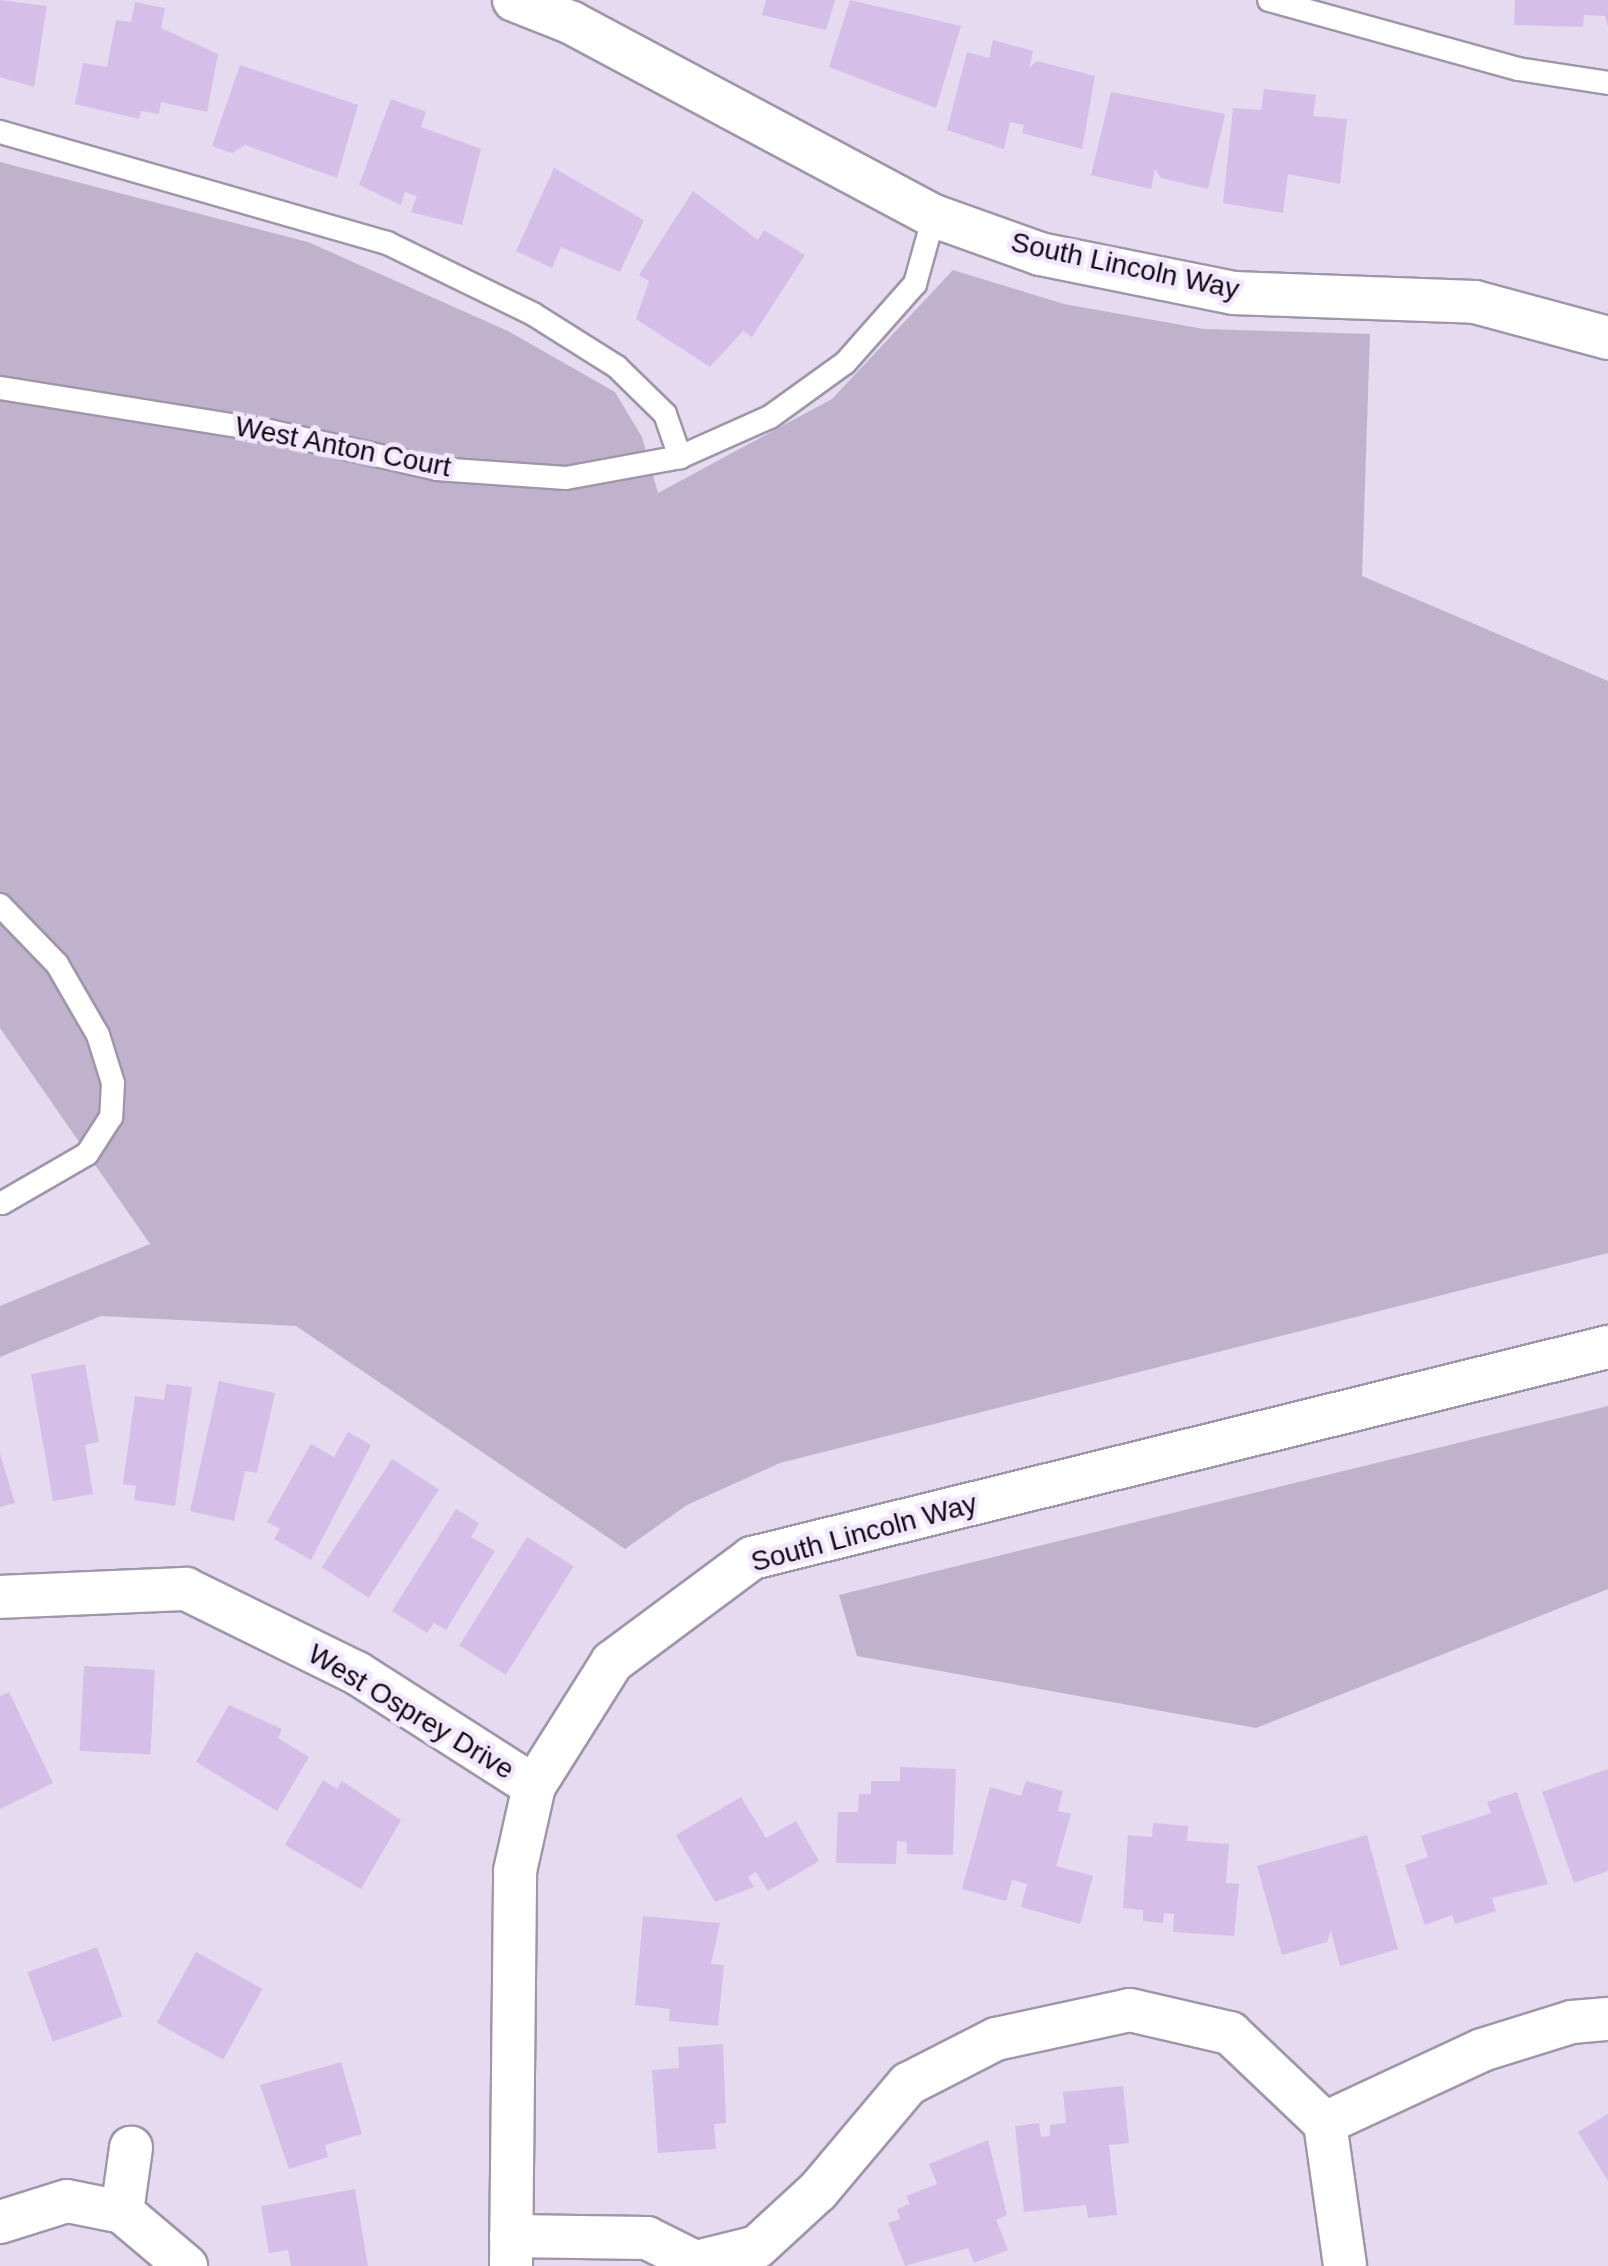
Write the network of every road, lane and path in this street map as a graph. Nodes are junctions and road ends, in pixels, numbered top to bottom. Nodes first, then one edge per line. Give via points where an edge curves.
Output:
1 (514, 0) edge
2 (1269, 0) edge
3 (1608, 83) edge
4 (0, 132) edge
5 (934, 216) junction
6 (1608, 338) edge
7 (0, 388) edge
8 (680, 457) junction
9 (0, 905) edge
10 (2, 1203) edge
11 (1608, 1347) edge
12 (0, 1597) edge
13 (534, 1786) junction
14 (1608, 2019) edge
15 (1325, 2123) junction
16 (131, 2148) dead end
17 (122, 2212) junction
18 (0, 2222) edge
19 (511, 2251) edge
20 (685, 2263) edge
21 (186, 2266) edge
22 (1346, 2266) edge

1 - 5 street, South Lincoln Way via 572,23
2 - 3 lane via 1518,69
4 - 8 lane via 387,243 533,314 617,367 664,414
5 - 6 street, South Lincoln Way via 1040,254 1233,293 1475,302
5 - 8 lane, West Anton Court via 914,284 845,363 770,417
7 - 8 lane, West Anton Court via 270,431 437,469 566,478
9 - 10 lane via 57,964 98,1035 113,1083 111,1118 87,1154
11 - 13 street, South Lincoln Way via 752,1558 612,1662
12 - 13 street, West Osprey Drive via 186,1589 358,1673
13 - 19 street, South Lincoln Way via 515,1871
14 - 15 street via 1572,2022 1482,2050
15 - 20 street via 1230,2032 1130,2010 1111,2014 996,2040 908,2084 818,2192 757,2247
15 - 22 street
16 - 17 street
17 - 18 street via 67,2201
17 - 21 street
19 - 20 street via 648,2238

